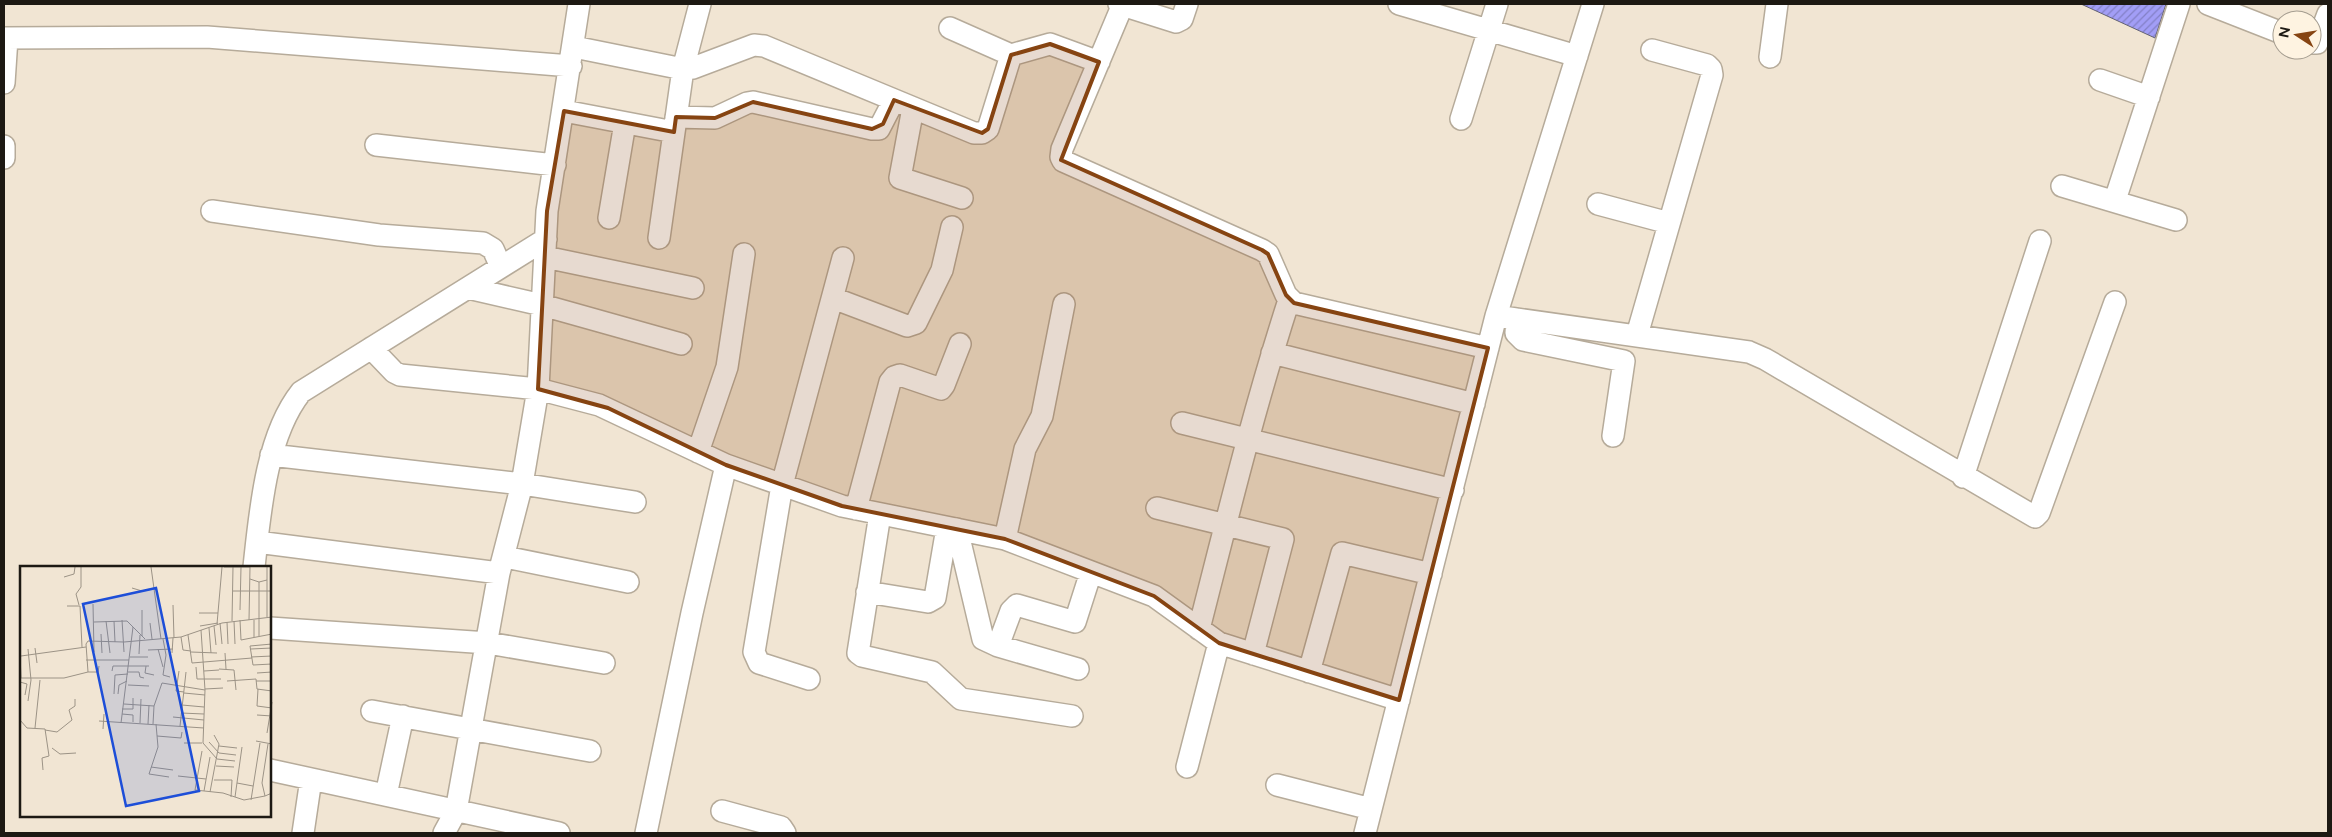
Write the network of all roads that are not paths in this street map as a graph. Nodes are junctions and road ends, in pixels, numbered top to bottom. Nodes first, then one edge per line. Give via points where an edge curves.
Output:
1 (579, 4) edge
2 (700, 4) edge
3 (1122, 4) edge
4 (1188, 4) edge
5 (1398, 4) edge
6 (1497, 4) edge
7 (1593, 4) edge
8 (1777, 4) edge
9 (2180, 4) edge
10 (2208, 4) edge
11 (1437, 9) edge
12 (2328, 14) edge
13 (950, 28) dead end
14 (2272, 28) edge
15 (1489, 30) junction
16 (2322, 30) edge
17 (5, 38) edge
18 (1652, 50) dead end
19 (1011, 55) junction
20 (1577, 56) junction
21 (572, 57) junction
22 (1770, 57) dead end
23 (1099, 62) junction
24 (683, 69) junction
25 (2100, 80) dead end
26 (4, 83) edge
27 (2149, 97) junction
28 (904, 104) junction
29 (564, 111) junction
30 (1461, 119) dead end
31 (624, 123) junction
32 (675, 125) junction
33 (376, 145) dead end
34 (4, 146) edge
35 (4, 158) edge
36 (555, 165) junction
37 (2062, 186) dead end
38 (962, 198) dead end
39 (2115, 200) junction
40 (1598, 204) dead end
41 (212, 211) dead end
42 (609, 218) dead end
43 (2176, 220) dead end
44 (1669, 223) junction
45 (952, 226) dead end
46 (659, 238) dead end
47 (2040, 241) dead end
48 (545, 248) junction
49 (744, 254) dead end
50 (843, 258) dead end
51 (501, 267) junction
52 (468, 288) junction
53 (693, 288) dead end
54 (832, 298) junction
55 (1290, 300) junction
56 (2115, 302) dead end
57 (542, 304) junction
58 (1064, 304) dead end
59 (1496, 316) junction
60 (1517, 319) junction
61 (1637, 335) junction
62 (681, 344) dead end
63 (960, 344) dead end
64 (371, 348) junction
65 (1488, 348) junction
66 (1272, 353) junction
67 (538, 389) junction
68 (1474, 404) junction
69 (1182, 423) dead end
70 (1613, 436) dead end
71 (1248, 440) junction
72 (698, 452) junction
73 (271, 455) junction
74 (726, 465) junction
75 (1963, 477) junction
76 (522, 484) junction
77 (782, 485) junction
78 (1453, 490) junction
79 (635, 502) dead end
80 (1157, 508) dead end
81 (856, 509) junction
82 (880, 514) junction
83 (1225, 526) junction
84 (952, 528) junction
85 (1005, 539) junction
86 (257, 542) junction
87 (502, 565) junction
88 (254, 566) edge
89 (1091, 572) junction
90 (1431, 574) junction
91 (628, 582) dead end
92 (867, 592) junction
93 (271, 628) edge
94 (1198, 629) junction
95 (488, 643) junction
96 (1219, 643) junction
97 (998, 646) junction
98 (1253, 654) junction
99 (604, 663) dead end
100 (1078, 669) dead end
101 (1309, 672) junction
102 (809, 679) dead end
103 (1399, 700) junction
104 (372, 710) dead end
105 (403, 716) junction
106 (1072, 716) dead end
107 (471, 728) junction
108 (590, 751) dead end
109 (1187, 767) dead end
110 (271, 770) edge
111 (311, 779) junction
112 (1277, 785) dead end
113 (386, 796) junction
114 (1372, 809) junction
115 (456, 811) junction
116 (722, 811) dead end
117 (303, 833) edge
118 (444, 833) edge
119 (559, 833) edge
120 (646, 833) edge
121 (785, 833) edge
122 (1365, 833) edge

1 - 21 street
2 - 24 street
3 - 4 street via 1176,22 1182,19
3 - 23 street
5 - 11 street
6 - 15 street
7 - 20 street
8 - 22 street
9 - 27 street
10 - 14 street
11 - 15 street
12 - 16 street
13 - 19 street
15 - 20 street
15 - 30 street
17 - 21 street via 207,37
17 - 26 street
18 - 44 street via 1707,65 1712,75
19 - 23 street via 1050,44
19 - 28 street via 988,129 982,133 974,133
20 - 59 street
21 - 24 street
21 - 29 street
23 - 55 street via 1062,149 1063,161 1268,254
24 - 28 street via 754,45 764,46
24 - 32 street
25 - 27 street
27 - 39 street
28 - 32 street via 879,128 872,130 753,102 716,118
28 - 38 street via 900,178
29 - 31 street
29 - 36 street
31 - 32 street
31 - 42 street
32 - 46 street
33 - 36 street
34 - 35 street
36 - 48 street
37 - 39 street
39 - 43 street
40 - 44 street
41 - 51 street via 379,235 484,243 493,249
44 - 61 street
45 - 54 street via 942,270 912,326
47 - 75 street
48 - 51 street
48 - 53 street
48 - 57 street
49 - 72 street via 727,367
50 - 54 street
51 - 52 street
52 - 57 street
52 - 64 street
54 - 77 street
55 - 65 street
55 - 66 street
56 - 75 street via 2039,513 2035,517 2029,516
57 - 62 street
57 - 67 street
58 - 85 street via 1042,416 1025,449
59 - 60 street
59 - 65 street
60 - 61 street
60 - 70 street via 1516,333 1523,340 1624,361
61 - 75 street via 1749,352
63 - 81 street via 941,389 900,375 890,382
64 - 67 street via 400,375
64 - 73 street via 301,392
65 - 68 street
66 - 68 street
66 - 71 street
67 - 72 street via 608,408
67 - 76 street
68 - 78 street
69 - 71 street
71 - 78 street
71 - 83 street
72 - 74 street
73 - 76 street
73 - 86 street
74 - 77 street
74 - 120 street
76 - 79 street
76 - 87 street
77 - 81 street
77 - 102 street via 754,652 759,663
78 - 90 street
80 - 83 street
81 - 82 street
82 - 84 street
82 - 92 street
83 - 94 street
83 - 98 street via 1283,539
84 - 85 street
84 - 92 street via 933,601
84 - 97 street via 983,639
85 - 89 street
86 - 87 street
86 - 88 street
87 - 91 street
87 - 95 street
89 - 94 street via 1154,596
89 - 97 street via 1076,622 1018,605 1011,611
90 - 101 street via 1342,553
90 - 103 street
92 - 106 street via 858,649 862,656 932,672 961,699
93 - 95 street
94 - 96 street
95 - 99 street
95 - 107 street
96 - 98 street
96 - 109 street
97 - 100 street
98 - 101 street
101 - 103 street
103 - 114 street
104 - 105 street
105 - 107 street
105 - 113 street
107 - 108 street
107 - 115 street
110 - 111 street
111 - 113 street
111 - 117 street
112 - 114 street
113 - 115 street
114 - 122 street
115 - 118 street
115 - 119 street
116 - 121 street via 781,827

